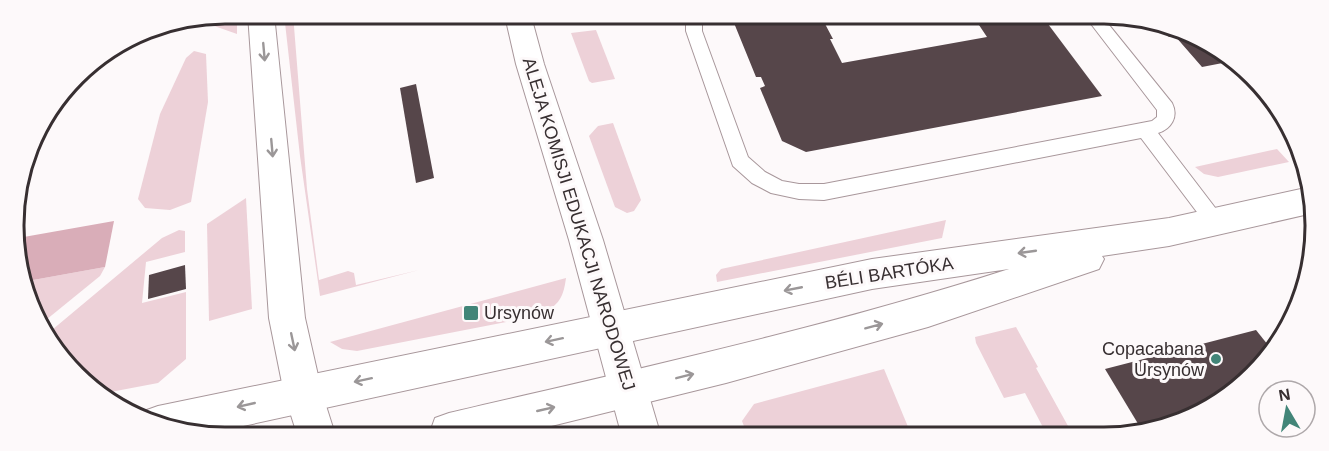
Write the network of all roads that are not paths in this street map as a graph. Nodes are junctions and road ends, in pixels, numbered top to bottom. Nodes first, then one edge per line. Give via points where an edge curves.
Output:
1 (262, 24) edge
2 (520, 24) edge
3 (694, 24) edge
4 (1099, 24) edge
5 (1145, 130) junction
6 (1303, 202) edge
7 (1216, 222) junction
8 (1168, 232) junction
9 (611, 328) junction
10 (628, 390) junction
11 (303, 393) junction
12 (175, 420) edge
13 (314, 427) edge
14 (470, 427) edge
15 (638, 427) edge

1 -> 11 street via 287,318
2 - 9 street, ALEJA KOMISJI EDUKACJI NARODOWEJ
3 - 5 lane via 740,160 755,177 800,193 824,192
4 - 5 lane via 1166,108 1166,120 1160,127
5 - 7 lane
6 - 7 street, BÉLI BARTÓKA
7 - 8 street, BÉLI BARTÓKA
8 -> 9 street, BÉLI BARTÓKA via 872,274
10 -> 8 street, BÉLI BARTÓKA via 928,311
9 - 10 street, ALEJA KOMISJI EDUKACJI NARODOWEJ
9 -> 11 street, BÉLI BARTÓKA
14 -> 10 street, BÉLI BARTÓKA
10 - 15 street, ALEJA KOMISJI EDUKACJI NARODOWEJ
11 -> 12 street, BÉLI BARTÓKA
11 - 13 street

